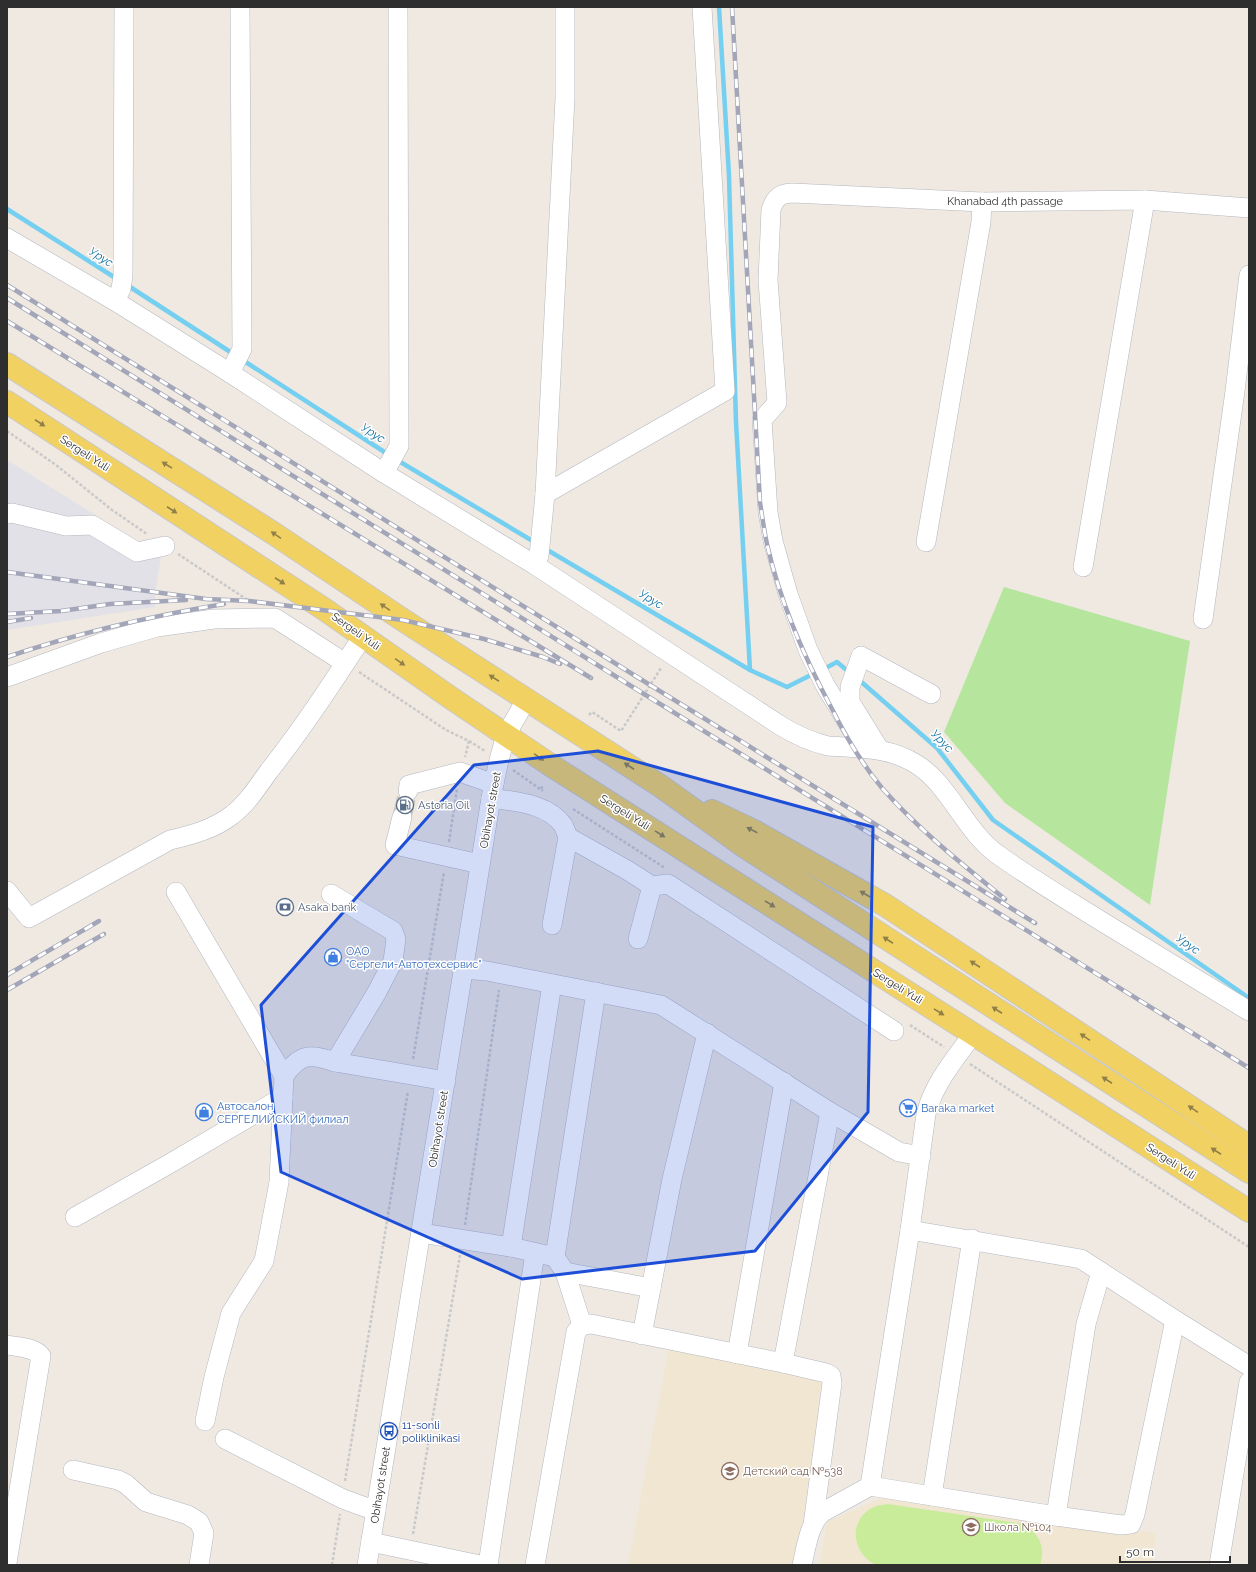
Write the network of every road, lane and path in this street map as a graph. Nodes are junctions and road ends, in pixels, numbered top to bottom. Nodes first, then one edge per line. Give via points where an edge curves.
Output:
1 (124, 7) edge
2 (240, 7) edge
3 (398, 7) edge
4 (565, 7) edge
5 (702, 7) edge
6 (1145, 200) junction
7 (982, 202) junction
8 (1249, 208) edge
9 (7, 238) edge
10 (1249, 275) edge
11 (120, 289) junction
12 (7, 364) edge
13 (230, 373) junction
14 (1242, 391) edge
15 (7, 402) edge
16 (7, 431) edge
17 (384, 473) junction
18 (545, 494) junction
19 (7, 514) edge
20 (926, 542) dead end
21 (165, 546) junction
22 (539, 552) junction
23 (1083, 567) dead end
24 (276, 618) junction
25 (1202, 619) dead end
26 (363, 636) junction
27 (671, 653) junction
28 (345, 663) junction
29 (7, 677) edge
30 (931, 694) dead end
31 (526, 700) junction
32 (588, 715) dead end
33 (506, 735) junction
34 (871, 748) junction
35 (543, 785) dead end
36 (662, 787) junction
37 (541, 789) dead end
38 (493, 791) junction
39 (408, 792) tunnel mouth
40 (402, 817) tunnel mouth
41 (568, 837) junction
42 (480, 864) junction
43 (652, 886) junction
44 (7, 891) edge
45 (176, 892) dead end
46 (331, 894) dead end
47 (552, 925) dead end
48 (638, 939) dead end
49 (464, 970) junction
50 (502, 974) junction
51 (552, 984) junction
52 (596, 992) junction
53 (1249, 1011) edge
54 (894, 1031) dead end
55 (707, 1033) junction
56 (973, 1034) junction
57 (335, 1062) junction
58 (284, 1076) junction
59 (446, 1081) junction
60 (784, 1082) junction
61 (283, 1097) junction
62 (830, 1112) junction
63 (1249, 1146) edge
64 (921, 1156) junction
65 (1249, 1172) edge
66 (1249, 1211) edge
67 (75, 1217) dead end
68 (910, 1230) junction
69 (421, 1233) junction
70 (972, 1239) junction
71 (463, 1240) junction
72 (511, 1247) junction
73 (535, 1253) junction
74 (555, 1257) junction
75 (566, 1272) junction
76 (1101, 1272) junction
77 (651, 1288) junction
78 (1175, 1320) junction
79 (582, 1325) junction
80 (642, 1335) junction
81 (7, 1345) edge
82 (737, 1354) junction
83 (783, 1363) junction
84 (1249, 1366) edge
85 (1249, 1382) edge
86 (205, 1421) dead end
87 (225, 1439) dead end
88 (73, 1470) dead end
89 (870, 1486) junction
90 (932, 1496) junction
91 (376, 1511) junction
92 (1056, 1516) junction
93 (813, 1525) junction
94 (371, 1542) junction
95 (410, 1550) junction
96 (7, 1563) edge
97 (199, 1565) edge
98 (368, 1565) edge
99 (480, 1565) edge
100 (488, 1565) edge
101 (535, 1565) edge
102 (802, 1565) edge
103 (1219, 1565) edge

1 - 11 street
2 - 13 street via 242,349
3 - 17 street via 400,446
4 - 18 street via 565,98
5 - 18 street via 725,391
6 - 7 street, Khanabad 4th passage
6 - 8 street, Khanabad 4th passage
6 - 23 street
7 - 20 street via 981,222
7 - 34 street, Khanabad 4th passage via 784,193 773,203 771,210 768,280 777,403 762,420 768,512 781,570 808,650 825,685
9 - 11 street
10 - 14 street
11 - 13 street
31 -> 12 main road via 273,533
13 - 17 street
14 - 25 street
15 -> 26 main road, Sergeli Yuli
16 - 21 path via 56,465 112,510
17 - 22 street
18 - 22 street
19 - 21 street via 66,526 92,525 136,552
21 - 24 path
22 - 27 street
24 - 28 street
24 - 29 street via 214,619 157,627
26 - 28 street
26 -> 33 main road, Sergeli Yuli
27 - 32 path via 621,731 592,712
27 - 34 street via 796,734 828,746
28 - 44 street via 286,751 233,815 195,834 170,840 29,918
30 - 34 street via 861,656 850,687 850,702
31 - 33 street, Obihayot street
36 -> 31 main road
33 - 38 street, Obihayot street
33 -> 56 main road, Sergeli Yuli
34 - 53 street via 895,753 927,772 982,842 996,854
35 - 37 path
63 -> 36 main road via 885,905 754,831
65 -> 36 main road via 752,852
38 - 39 street via 460,772 409,785
38 - 41 street via 532,804 551,814 563,825
38 - 42 street, Obihayot street
40 - 42 street via 395,845
41 - 43 street
41 - 47 street
42 - 49 street, Obihayot street
43 - 48 street
43 - 54 street via 668,884
45 - 58 street
46 - 57 street via 393,931 396,939 393,961
49 - 50 street
49 - 59 street, Obihayot street
50 - 51 street
50 - 71 path
51 - 52 street
51 - 72 street
52 - 55 street via 661,1005
52 - 74 street
55 - 60 street
55 - 77 street via 672,1179
56 - 64 street via 931,1097 926,1114
56 - 66 main road, Sergeli Yuli
57 - 58 street via 311,1056 300,1059
57 - 59 street
58 - 61 street
59 - 69 street, Obihayot street
60 - 62 street
60 - 82 street
61 - 67 street
61 - 86 street via 279,1182 264,1261 231,1314
62 - 64 street via 899,1152
62 - 83 street
64 - 68 street
68 - 70 street
68 - 89 street
69 - 71 street
69 - 91 street, Obihayot street
70 - 76 street via 1080,1259
70 - 90 street
71 - 72 street
71 - 95 path
72 - 73 street
73 - 74 street
73 - 100 street
74 - 75 street
75 - 77 street
75 - 79 street
76 - 78 street
76 - 92 street via 1086,1324
77 - 80 street
78 - 84 street
78 - 92 street via 1131,1524 1121,1525
79 - 80 street via 591,1324
79 - 101 street via 576,1332
80 - 82 street
81 - 96 street via 38,1352 41,1362
82 - 83 street
83 - 93 street via 826,1373 830,1376 832,1384
85 - 103 street
87 - 91 street via 342,1499
88 - 97 street via 118,1480 146,1502 188,1515 199,1522 204,1533
89 - 90 street
89 - 93 street via 823,1512
90 - 92 street
91 - 94 street, Obihayot street
93 - 102 street
94 - 95 street
94 - 98 street, Obihayot street
95 - 99 street

